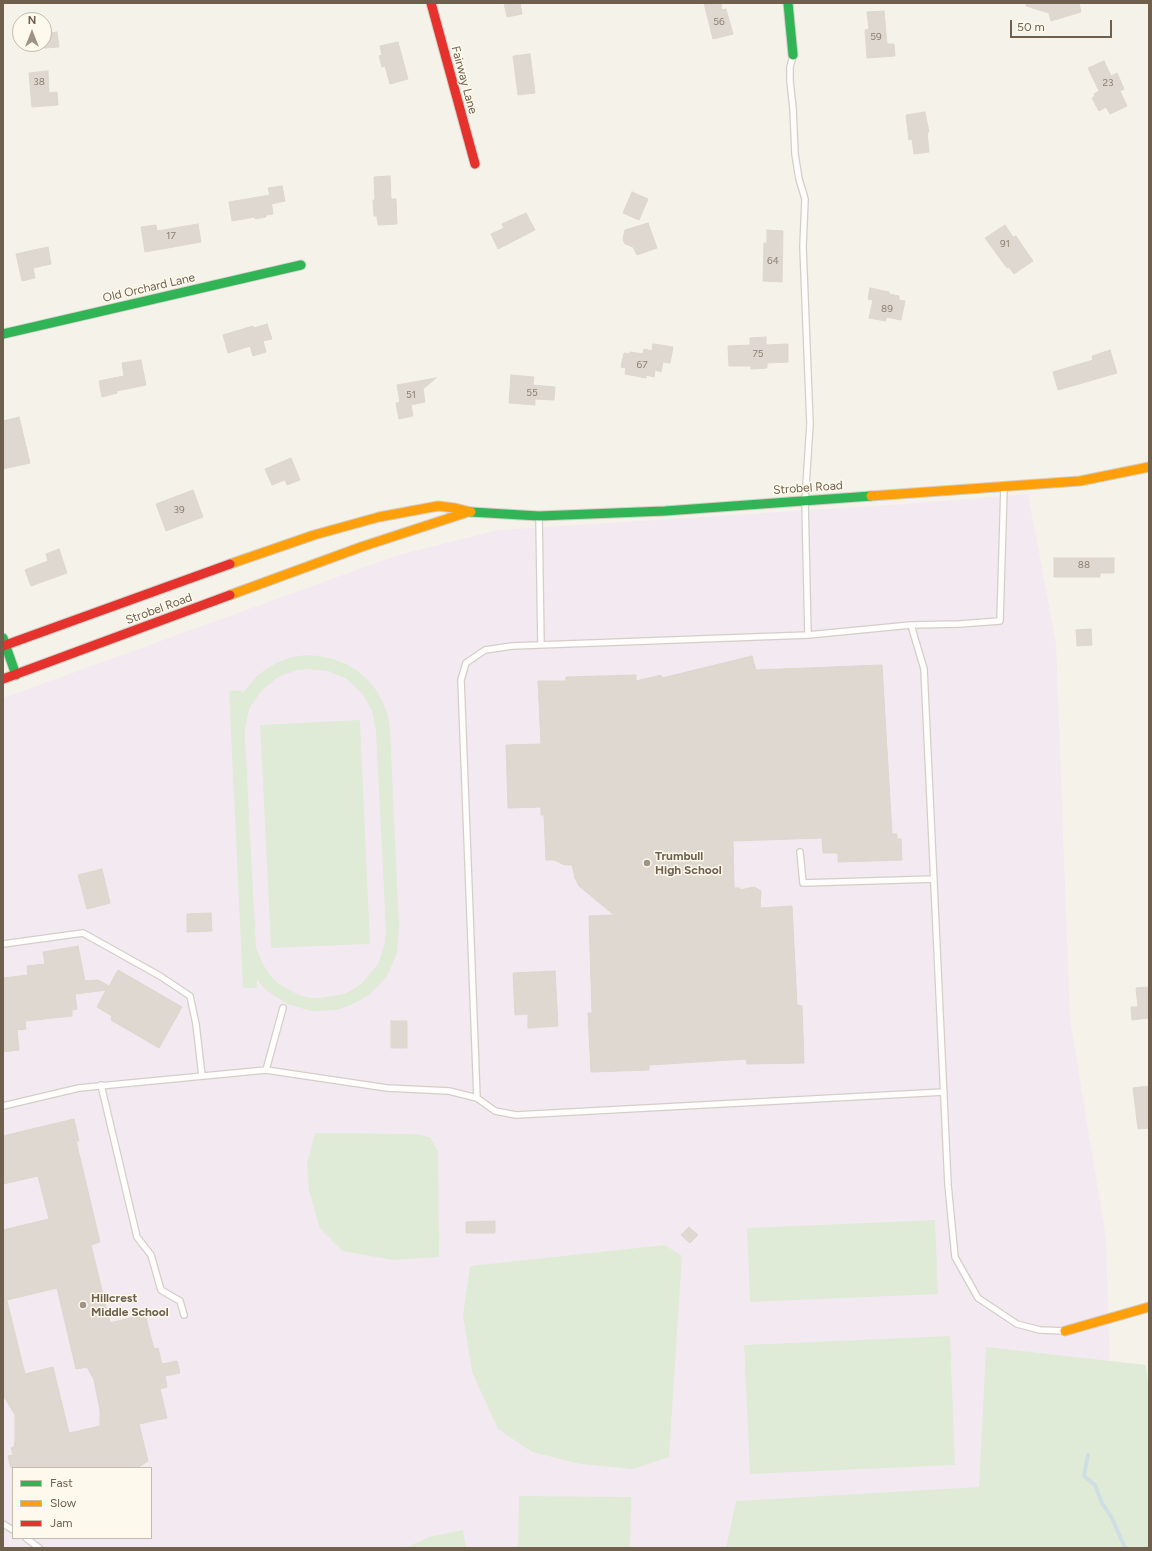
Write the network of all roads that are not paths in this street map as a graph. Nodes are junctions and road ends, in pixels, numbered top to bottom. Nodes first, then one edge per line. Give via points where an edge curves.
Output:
1 (431, 3) edge
2 (788, 3) edge
3 (793, 55) joint
4 (475, 164) dead end
5 (301, 265) dead end
6 (3, 334) edge
7 (1149, 467) edge
8 (1004, 487) junction
9 (804, 501) junction
10 (468, 512) junction
11 (539, 516) junction
12 (911, 625) junction
13 (808, 635) junction
14 (4, 643) edge
15 (541, 645) junction
16 (16, 675) junction
17 (3, 679) edge
18 (800, 852) dead end
19 (934, 879) junction
20 (3, 944) edge
21 (283, 1008) dead end
22 (266, 1070) junction
23 (202, 1076) junction
24 (101, 1085) junction
25 (944, 1092) junction
26 (476, 1098) junction
27 (3, 1106) edge
28 (1149, 1307) edge
29 (184, 1315) dead end
30 (1065, 1331) joint
31 (3, 1524) edge
32 (12, 1529) edge
33 (27, 1539) edge
34 (39, 1548) edge

1 - 4 street, Fairway Lane
2 - 3 street
3 - 9 lane via 790,81 795,154 805,199 803,247 810,424
5 - 6 street, Old Orchard Lane
7 - 8 street, Strobel Road via 1080,481
8 - 9 street, Strobel Road
8 - 12 lane via 1000,621
9 - 11 street, Strobel Road via 665,511
9 - 13 lane
10 - 11 street, Strobel Road
10 - 14 street, Strobel Road via 438,506 379,517 224,566
10 - 16 street, Strobel Road via 322,558
11 - 15 lane
12 - 13 lane
12 - 19 lane via 924,669
13 - 15 lane
14 - 16 street
15 - 26 lane via 485,650 466,663 460,680
16 - 17 street, Strobel Road
18 - 19 lane via 803,883
19 - 25 lane
20 - 23 lane via 83,934 160,976 190,996
21 - 22 lane
22 - 23 lane
22 - 26 lane via 387,1088 449,1091
23 - 24 lane
24 - 27 lane
24 - 29 lane via 137,1237 152,1255 161,1290 180,1301
25 - 26 lane via 516,1115 495,1111
25 - 30 lane via 948,1185 955,1257 978,1298 1004,1316 1017,1324 1040,1330
28 - 30 street
31 - 32 lane
33 - 34 lane

